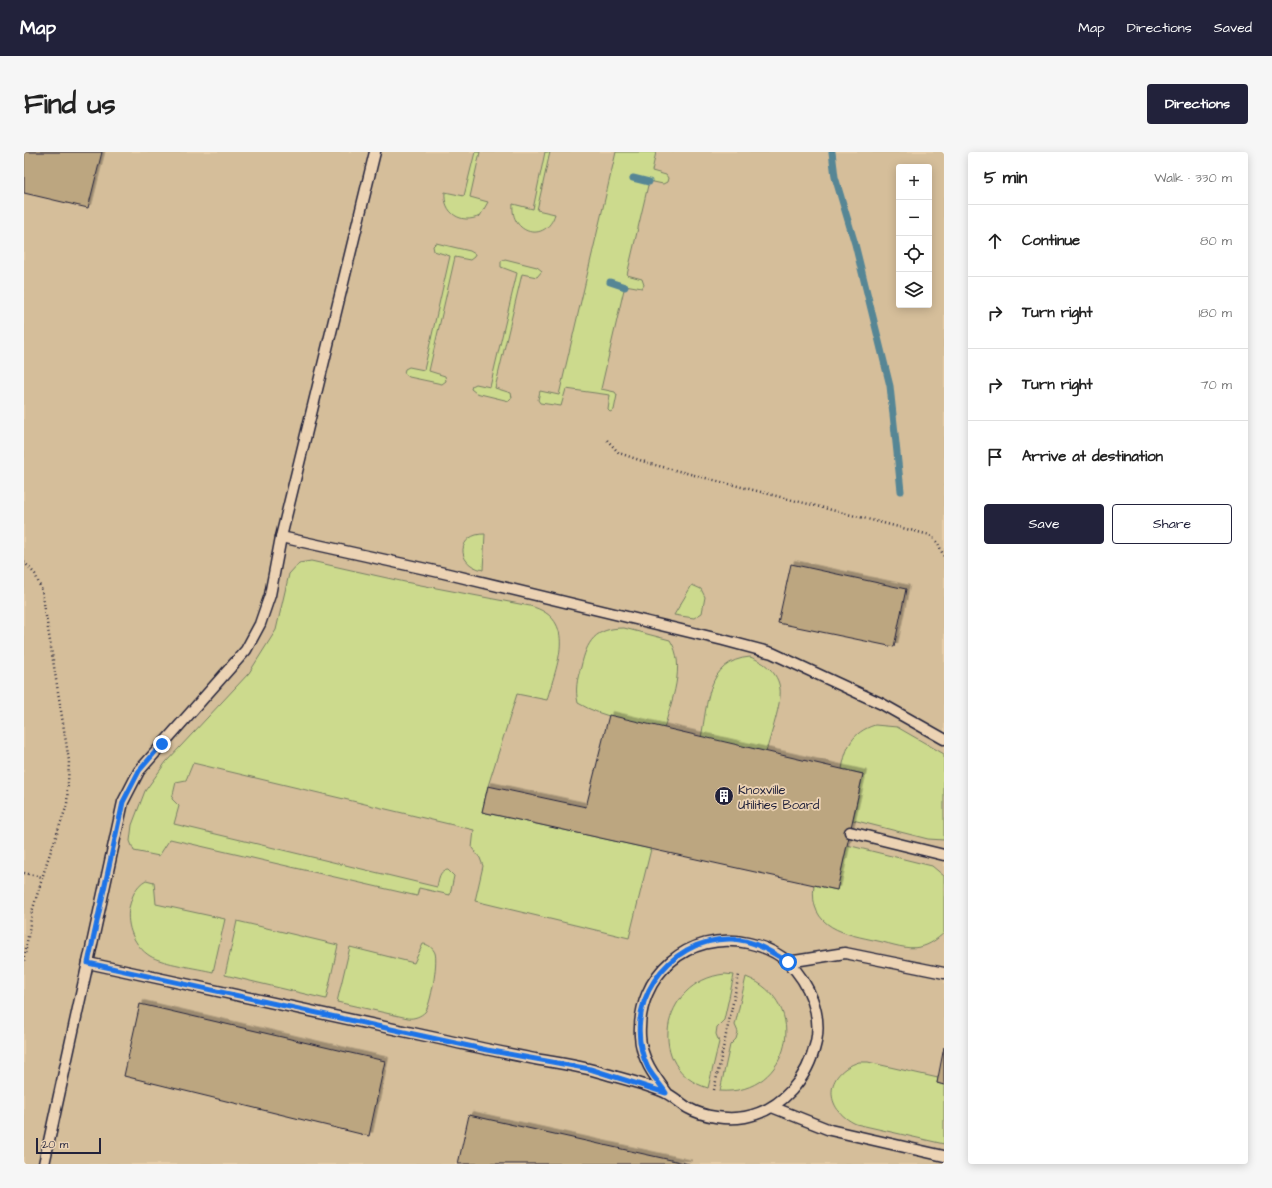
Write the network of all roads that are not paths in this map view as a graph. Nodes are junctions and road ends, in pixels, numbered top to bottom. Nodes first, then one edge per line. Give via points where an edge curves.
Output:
1 (375, 152) edge
2 (281, 537) junction
3 (944, 738) edge
4 (850, 832) dead end
5 (944, 855) edge
6 (788, 962) junction
7 (88, 963) junction
8 (944, 973) edge
9 (666, 1093) junction
10 (772, 1107) junction
11 (944, 1156) edge
12 (44, 1164) edge

1 - 2 lane
2 - 3 lane via 444,573 772,653 882,704
2 - 7 lane via 270,595 260,624 246,650 139,771 123,802
4 - 5 lane
6 - 8 lane via 845,953
6 - 9 lane via 762,945 732,939 702,943 675,957 654,980 642,1008 640,1039 648,1068
6 - 10 lane via 806,984 816,1010 817,1038 809,1066 798,1084
7 - 9 lane via 487,1050 590,1069
7 - 12 lane
9 - 10 lane via 690,1109 717,1117 745,1117
10 - 11 lane via 830,1130

